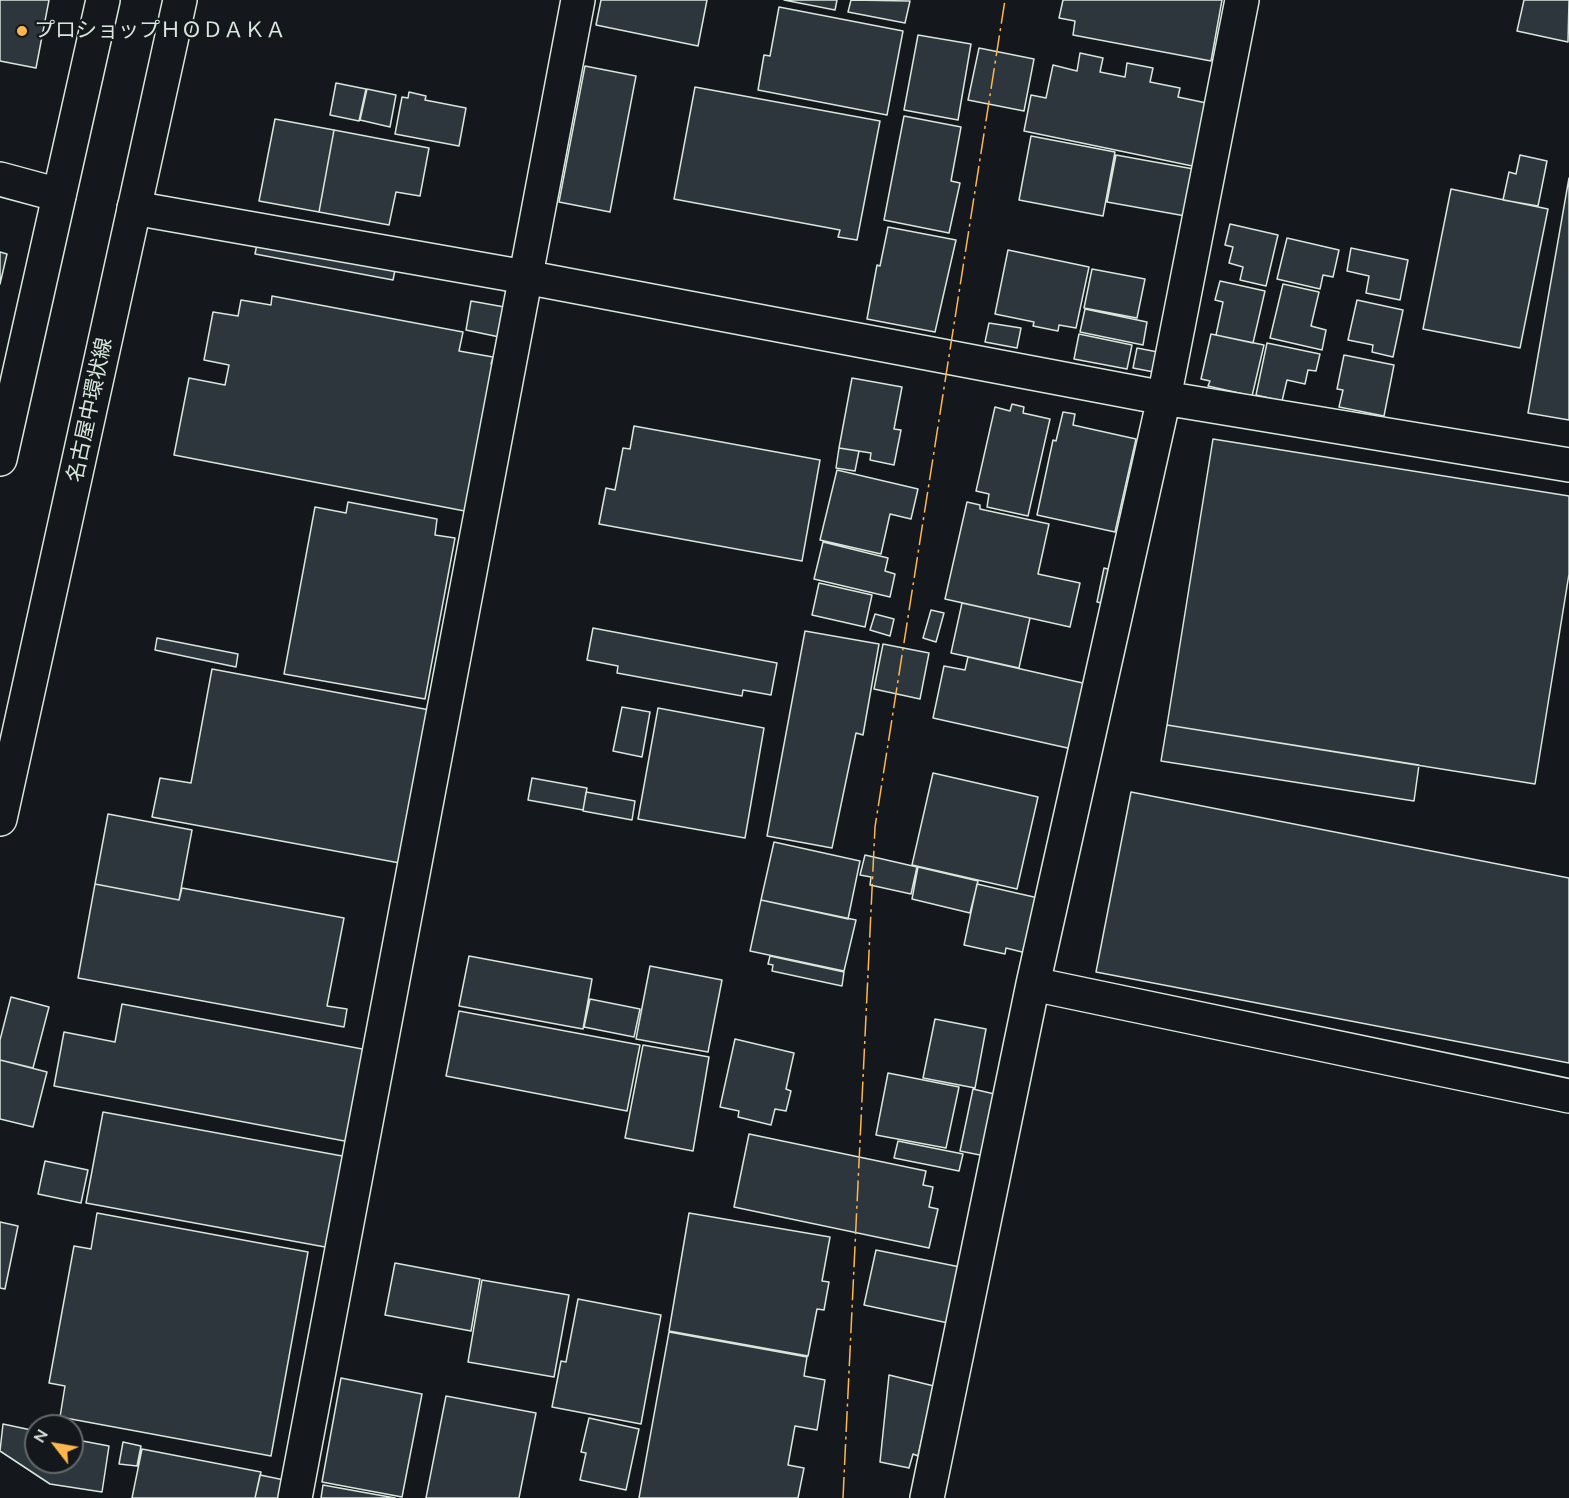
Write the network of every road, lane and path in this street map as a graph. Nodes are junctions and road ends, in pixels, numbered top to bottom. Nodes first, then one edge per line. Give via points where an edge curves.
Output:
1 (103, 0) edge
2 (180, 0) edge
3 (578, 0) edge
4 (1242, 0) edge
5 (0, 179) edge
6 (59, 195) junction
7 (134, 208) junction
8 (525, 277) junction
9 (1164, 398) junction
10 (0, 459) edge
11 (1569, 465) edge
12 (0, 819) edge
13 (1033, 984) junction
14 (1569, 1096) edge
15 (295, 1498) edge
16 (927, 1498) edge

1 - 6 street
2 - 7 street, 名古屋中環状線
3 - 8 street
4 - 9 street
5 - 6 street
6 - 10 street
7 - 8 street
7 - 12 street, 名古屋中環状線
8 - 9 street
8 - 15 street
9 - 11 street
9 - 13 street
13 - 14 street
13 - 16 street

